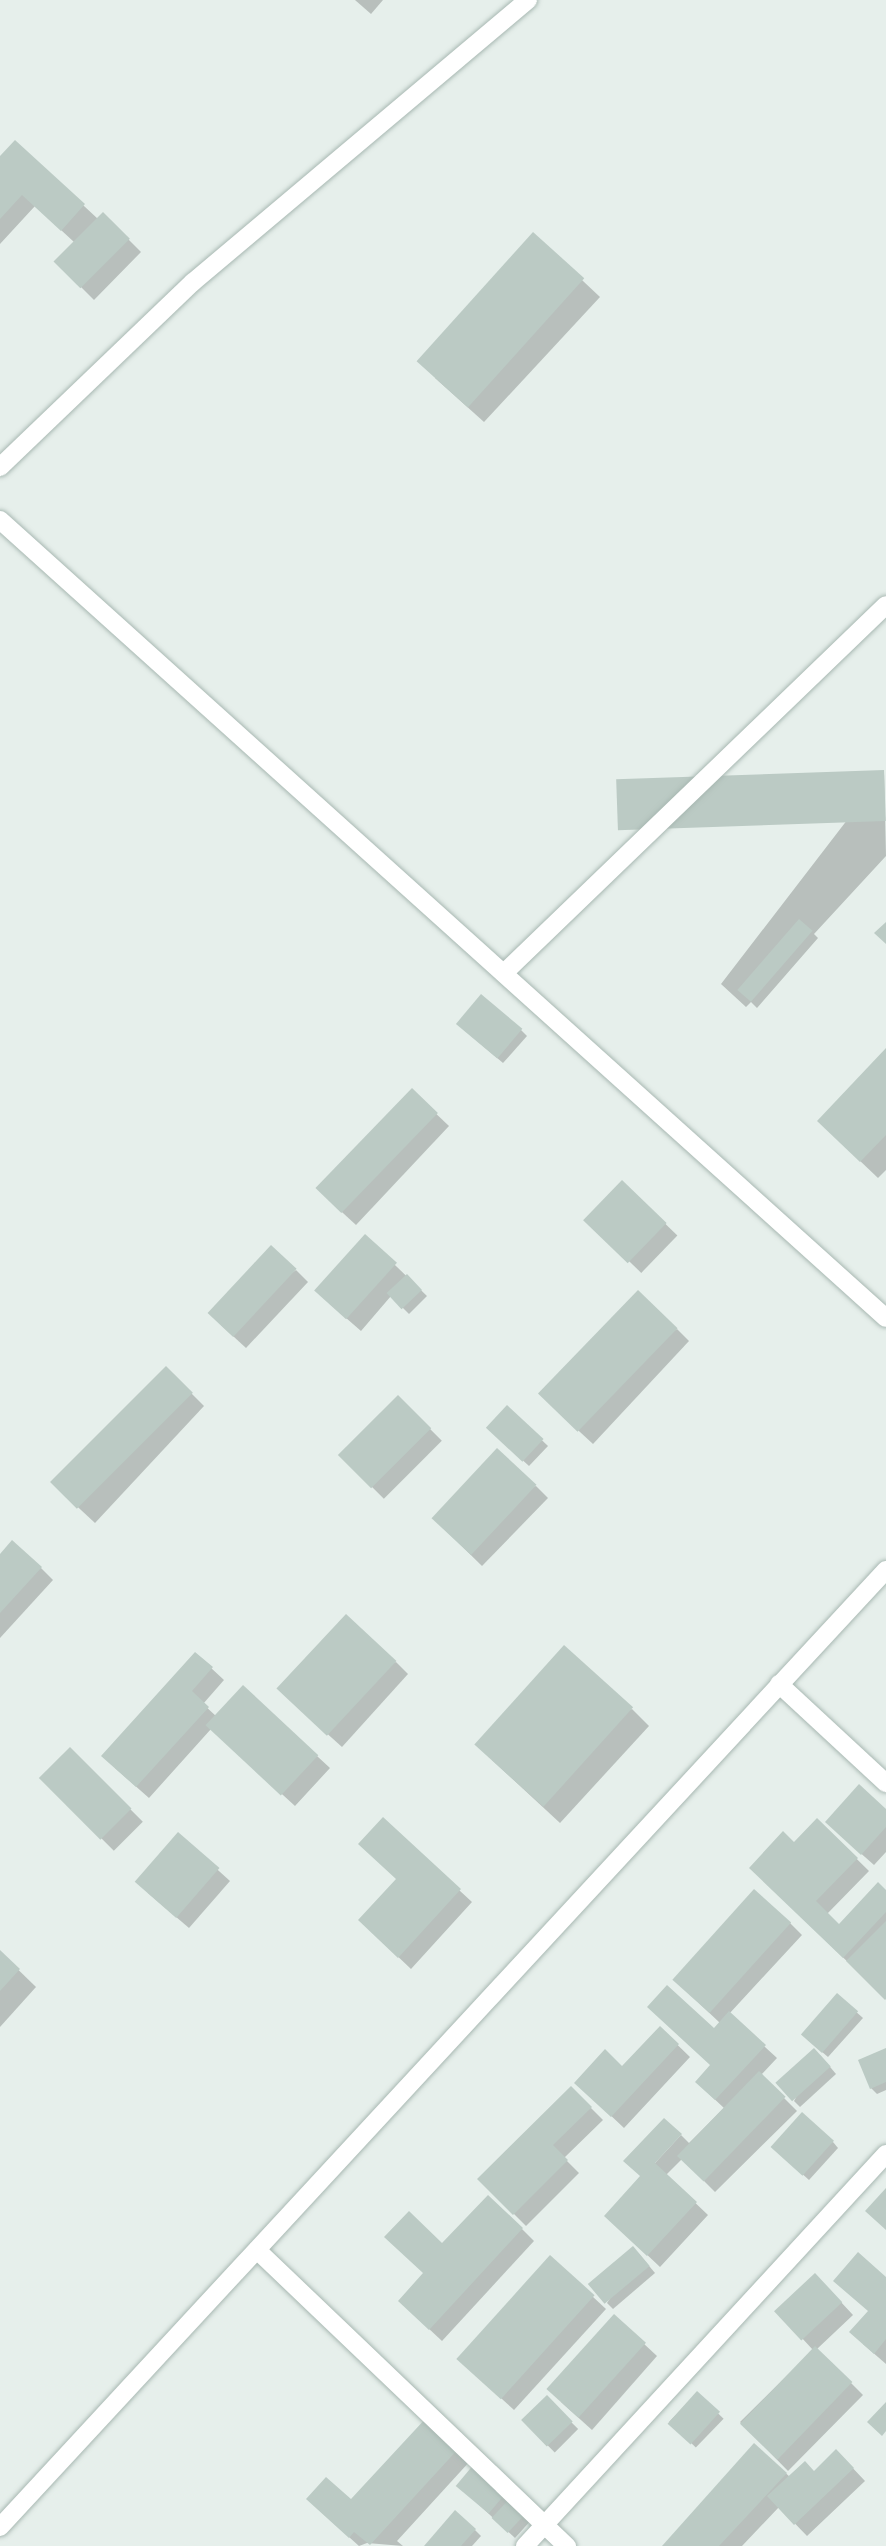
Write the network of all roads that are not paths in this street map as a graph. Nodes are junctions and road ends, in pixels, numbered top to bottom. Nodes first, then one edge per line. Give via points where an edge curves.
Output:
1 (528, 0) edge
2 (0, 467) edge
3 (0, 520) edge
4 (886, 605) edge
5 (504, 973) junction
6 (886, 1318) edge
7 (886, 1570) edge
8 (778, 1684) junction
9 (886, 1783) edge
10 (886, 2154) edge
11 (258, 2250) junction
12 (544, 2525) junction
13 (0, 2528) edge
14 (525, 2546) edge
15 (567, 2546) edge

1 - 2 street via 193,282
3 - 5 street
4 - 5 street
5 - 6 street
7 - 8 street
8 - 9 street
8 - 11 street
10 - 12 street
11 - 12 street
11 - 13 street
12 - 14 street
12 - 15 street

